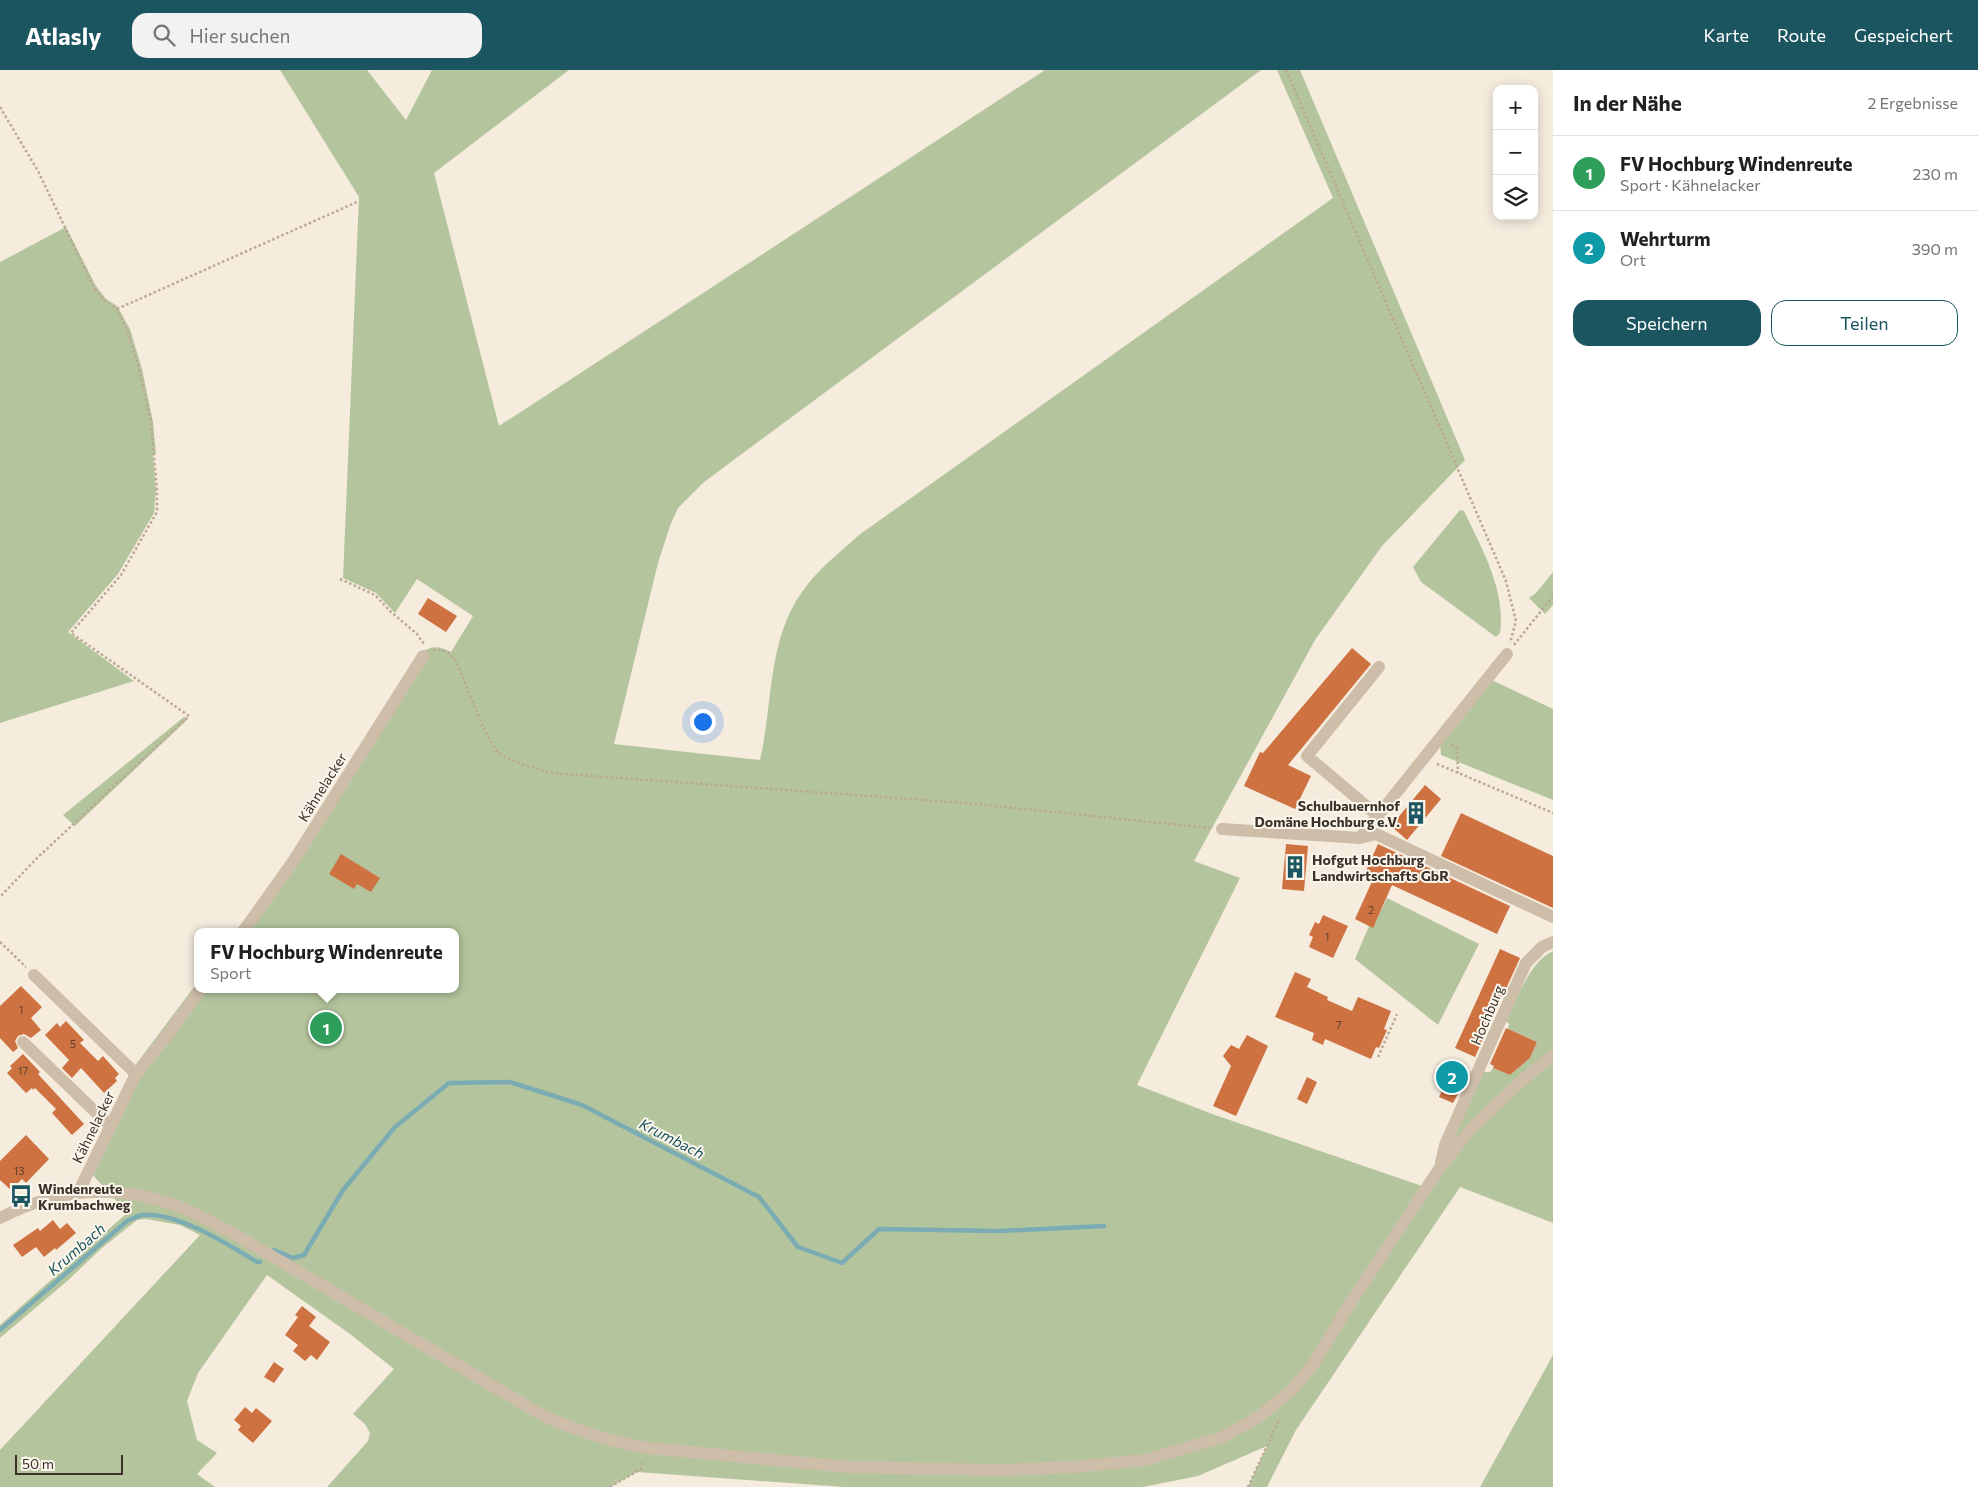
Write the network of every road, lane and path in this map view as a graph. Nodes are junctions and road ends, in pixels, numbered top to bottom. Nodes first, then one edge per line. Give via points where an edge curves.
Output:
1 (1286, 70) edge
2 (0, 108) edge
3 (356, 202) dead end
4 (118, 309) junction
5 (340, 579) dead end
6 (1553, 596) edge
7 (1507, 654) junction
8 (422, 656) dead end
9 (1379, 667) dead end
10 (1441, 736) junction
11 (1423, 758) junction
12 (1458, 773) junction
13 (1553, 813) edge
14 (1377, 815) junction
15 (1222, 829) joint
16 (1360, 838) junction
17 (0, 896) edge
18 (1553, 917) edge
19 (245, 928) edge
20 (0, 942) edge
21 (1553, 942) edge
22 (34, 975) joint
23 (198, 993) edge
24 (1397, 1014) dead end
25 (24, 1042) dead end
26 (1553, 1055) edge
27 (1378, 1057) dead end
28 (136, 1074) junction
29 (109, 1125) junction
30 (1441, 1166) junction
31 (78, 1192) junction
32 (0, 1218) edge
33 (1284, 1413) dead end
34 (648, 1448) junction
35 (610, 1487) edge
36 (1248, 1487) edge

1 - 7 path via 1506,581 1516,621
2 - 4 path via 38,171 94,288
3 - 4 path
4 - 17 path via 140,369 151,422 157,512 121,575 71,633 189,716 36,858
5 - 15 path via 375,595 417,634 429,650 447,651 456,661 489,739 498,752 550,773 966,803
6 - 7 path
7 - 10 street
8 - 19 street, Kähnelacker via 294,860
9 - 14 street via 1307,756
10 - 11 street
10 - 12 path via 1457,748
11 - 12 path
11 - 14 street
12 - 13 path
14 - 16 street
15 - 16 street
16 - 18 street via 1376,834
20 - 22 path
21 - 30 street, Hochburg via 1542,947 1526,964 1445,1145
22 - 28 street
23 - 28 street, Kähnelacker
24 - 27 path
25 - 29 street
26 - 30 street via 1471,1129
28 - 29 street, Kähnelacker
29 - 31 street, Kähnelacker
30 - 34 street via 1312,1366 1292,1390 1260,1416 1223,1437 1145,1460 1073,1468 1000,1470 848,1467
31 - 32 street via 43,1200
31 - 34 street via 127,1194 181,1207 210,1220 544,1416 595,1437
33 - 36 path
34 - 35 path via 641,1469

